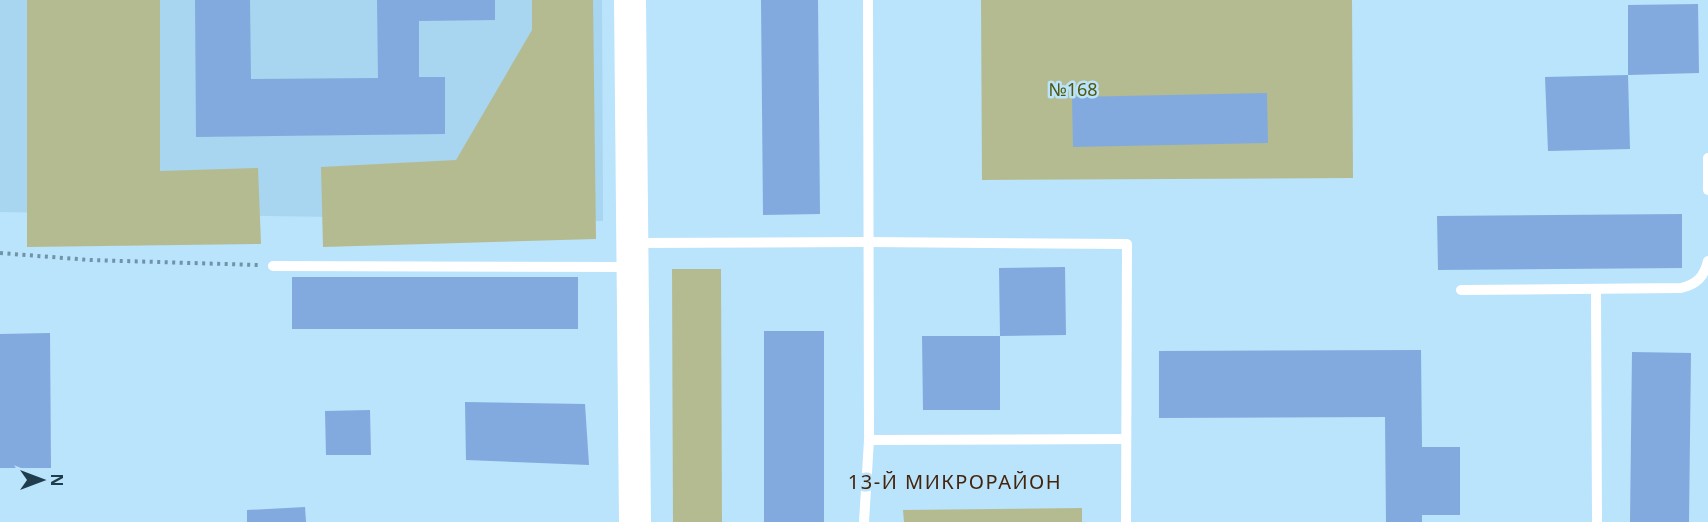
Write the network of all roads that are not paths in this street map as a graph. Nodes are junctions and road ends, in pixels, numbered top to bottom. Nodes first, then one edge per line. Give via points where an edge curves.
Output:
1 (630, 0) edge
2 (868, 0) edge
3 (1708, 158) edge
4 (1708, 190) edge
5 (868, 242) junction
6 (633, 255) junction
7 (1708, 261) edge
8 (273, 266) road end
9 (1596, 289) junction
10 (1461, 290) dead end
11 (1126, 439) junction
12 (869, 441) junction
13 (635, 522) edge
14 (864, 522) edge
15 (1126, 522) edge
16 (1598, 522) edge

1 - 6 street
2 - 5 lane
3 - 4 lane
5 - 6 lane
5 - 11 lane via 1127,243
5 - 12 lane
6 - 8 lane
6 - 13 street
7 - 9 lane via 1705,273 1694,285
9 - 10 lane
9 - 16 lane
11 - 12 lane
11 - 15 lane
12 - 14 lane

